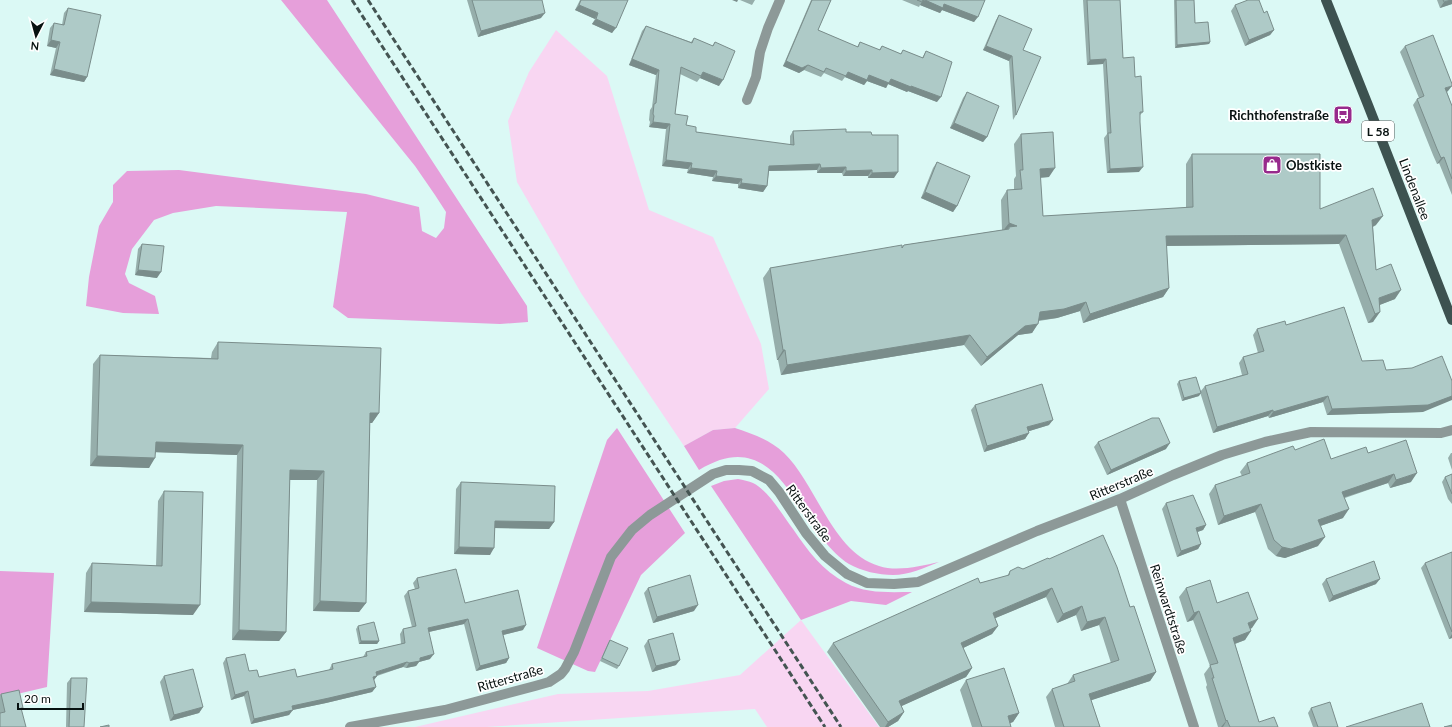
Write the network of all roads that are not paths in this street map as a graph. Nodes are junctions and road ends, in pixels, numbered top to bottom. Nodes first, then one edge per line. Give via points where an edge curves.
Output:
1 (780, 0) edge
2 (1326, 0) edge
3 (747, 100) dead end
4 (1452, 320) edge
5 (1452, 430) edge
6 (1120, 499) junction
7 (350, 727) edge
8 (1194, 727) edge

1 - 3 street via 760,52 756,77
2 - 4 main road, Lindenallee / L 58
5 - 6 street, Ritterstraße via 1440,433 1311,432 1222,455
6 - 7 street, Ritterstraße via 918,582 867,583 847,574 825,556 769,480 752,471 726,470 713,474 650,515 632,530 611,557 574,652 561,674 549,682 445,710
6 - 8 street, Reinwardtstraße

